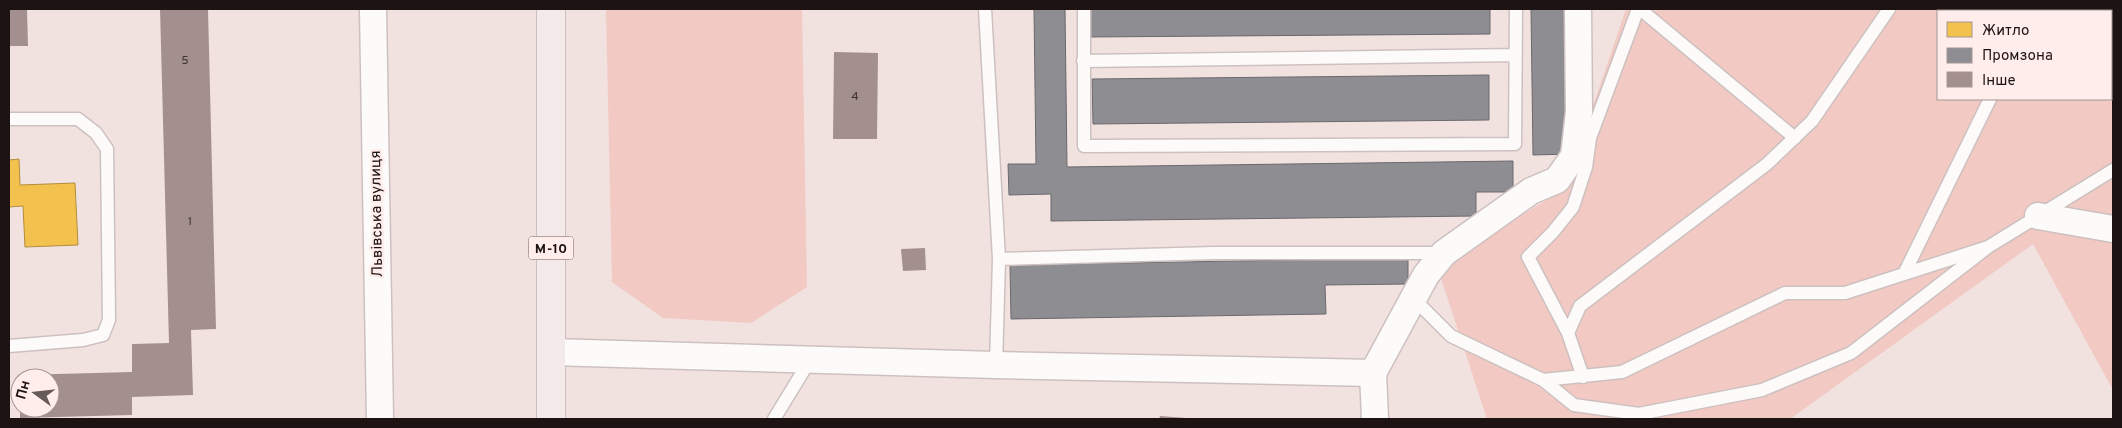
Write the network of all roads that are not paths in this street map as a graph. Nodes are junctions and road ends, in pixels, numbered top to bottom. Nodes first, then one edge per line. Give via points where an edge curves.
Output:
1 (373, 9) edge
2 (551, 9) edge
3 (985, 9) edge
4 (1084, 9) edge
5 (1516, 9) edge
6 (1578, 9) edge
7 (1639, 9) edge
8 (1889, 9) edge
9 (1516, 56) junction
10 (1083, 61) junction
11 (1990, 100) edge
12 (9, 119) edge
13 (1795, 138) junction
14 (2113, 170) edge
15 (2038, 216) junction
16 (2113, 229) edge
17 (1988, 247) junction
18 (1444, 253) junction
19 (999, 259) junction
20 (1904, 274) junction
21 (1414, 299) junction
22 (1568, 333) junction
23 (9, 346) edge
24 (551, 352) junction
25 (810, 360) junction
26 (996, 366) junction
27 (1373, 373) junction
28 (1583, 376) junction
29 (1544, 380) junction
30 (380, 419) edge
31 (551, 419) edge
32 (774, 419) edge
33 (1375, 419) edge

1 - 30 street, Львівська вулиця
2 - 24 highway, М-10
3 - 19 lane
4 - 10 lane
5 - 9 lane
6 - 18 street via 1579,112 1574,156 1557,180 1531,191
7 - 13 lane
7 - 22 lane via 1590,138 1586,167 1573,207 1528,257
8 - 13 lane via 1812,121
9 - 10 lane
9 - 10 lane via 1515,144 1084,146
11 - 20 lane
12 - 23 lane via 78,120 96,133 107,149 109,320 103,335 83,340
13 - 22 lane via 1767,164 1580,306
14 - 15 lane
15 - 16 street
15 - 17 lane
17 - 20 lane
17 - 29 lane via 1851,353 1762,390 1639,414 1574,405
18 - 19 lane via 1214,253
18 - 21 street via 1426,275
19 - 26 lane
20 - 28 lane via 1845,293 1785,293 1622,372
21 - 27 street
21 - 29 lane via 1451,336
22 - 28 lane
24 - 25 street
24 - 31 highway, М-10
25 - 26 street
25 - 32 lane
26 - 27 street
27 - 33 street
28 - 29 lane

